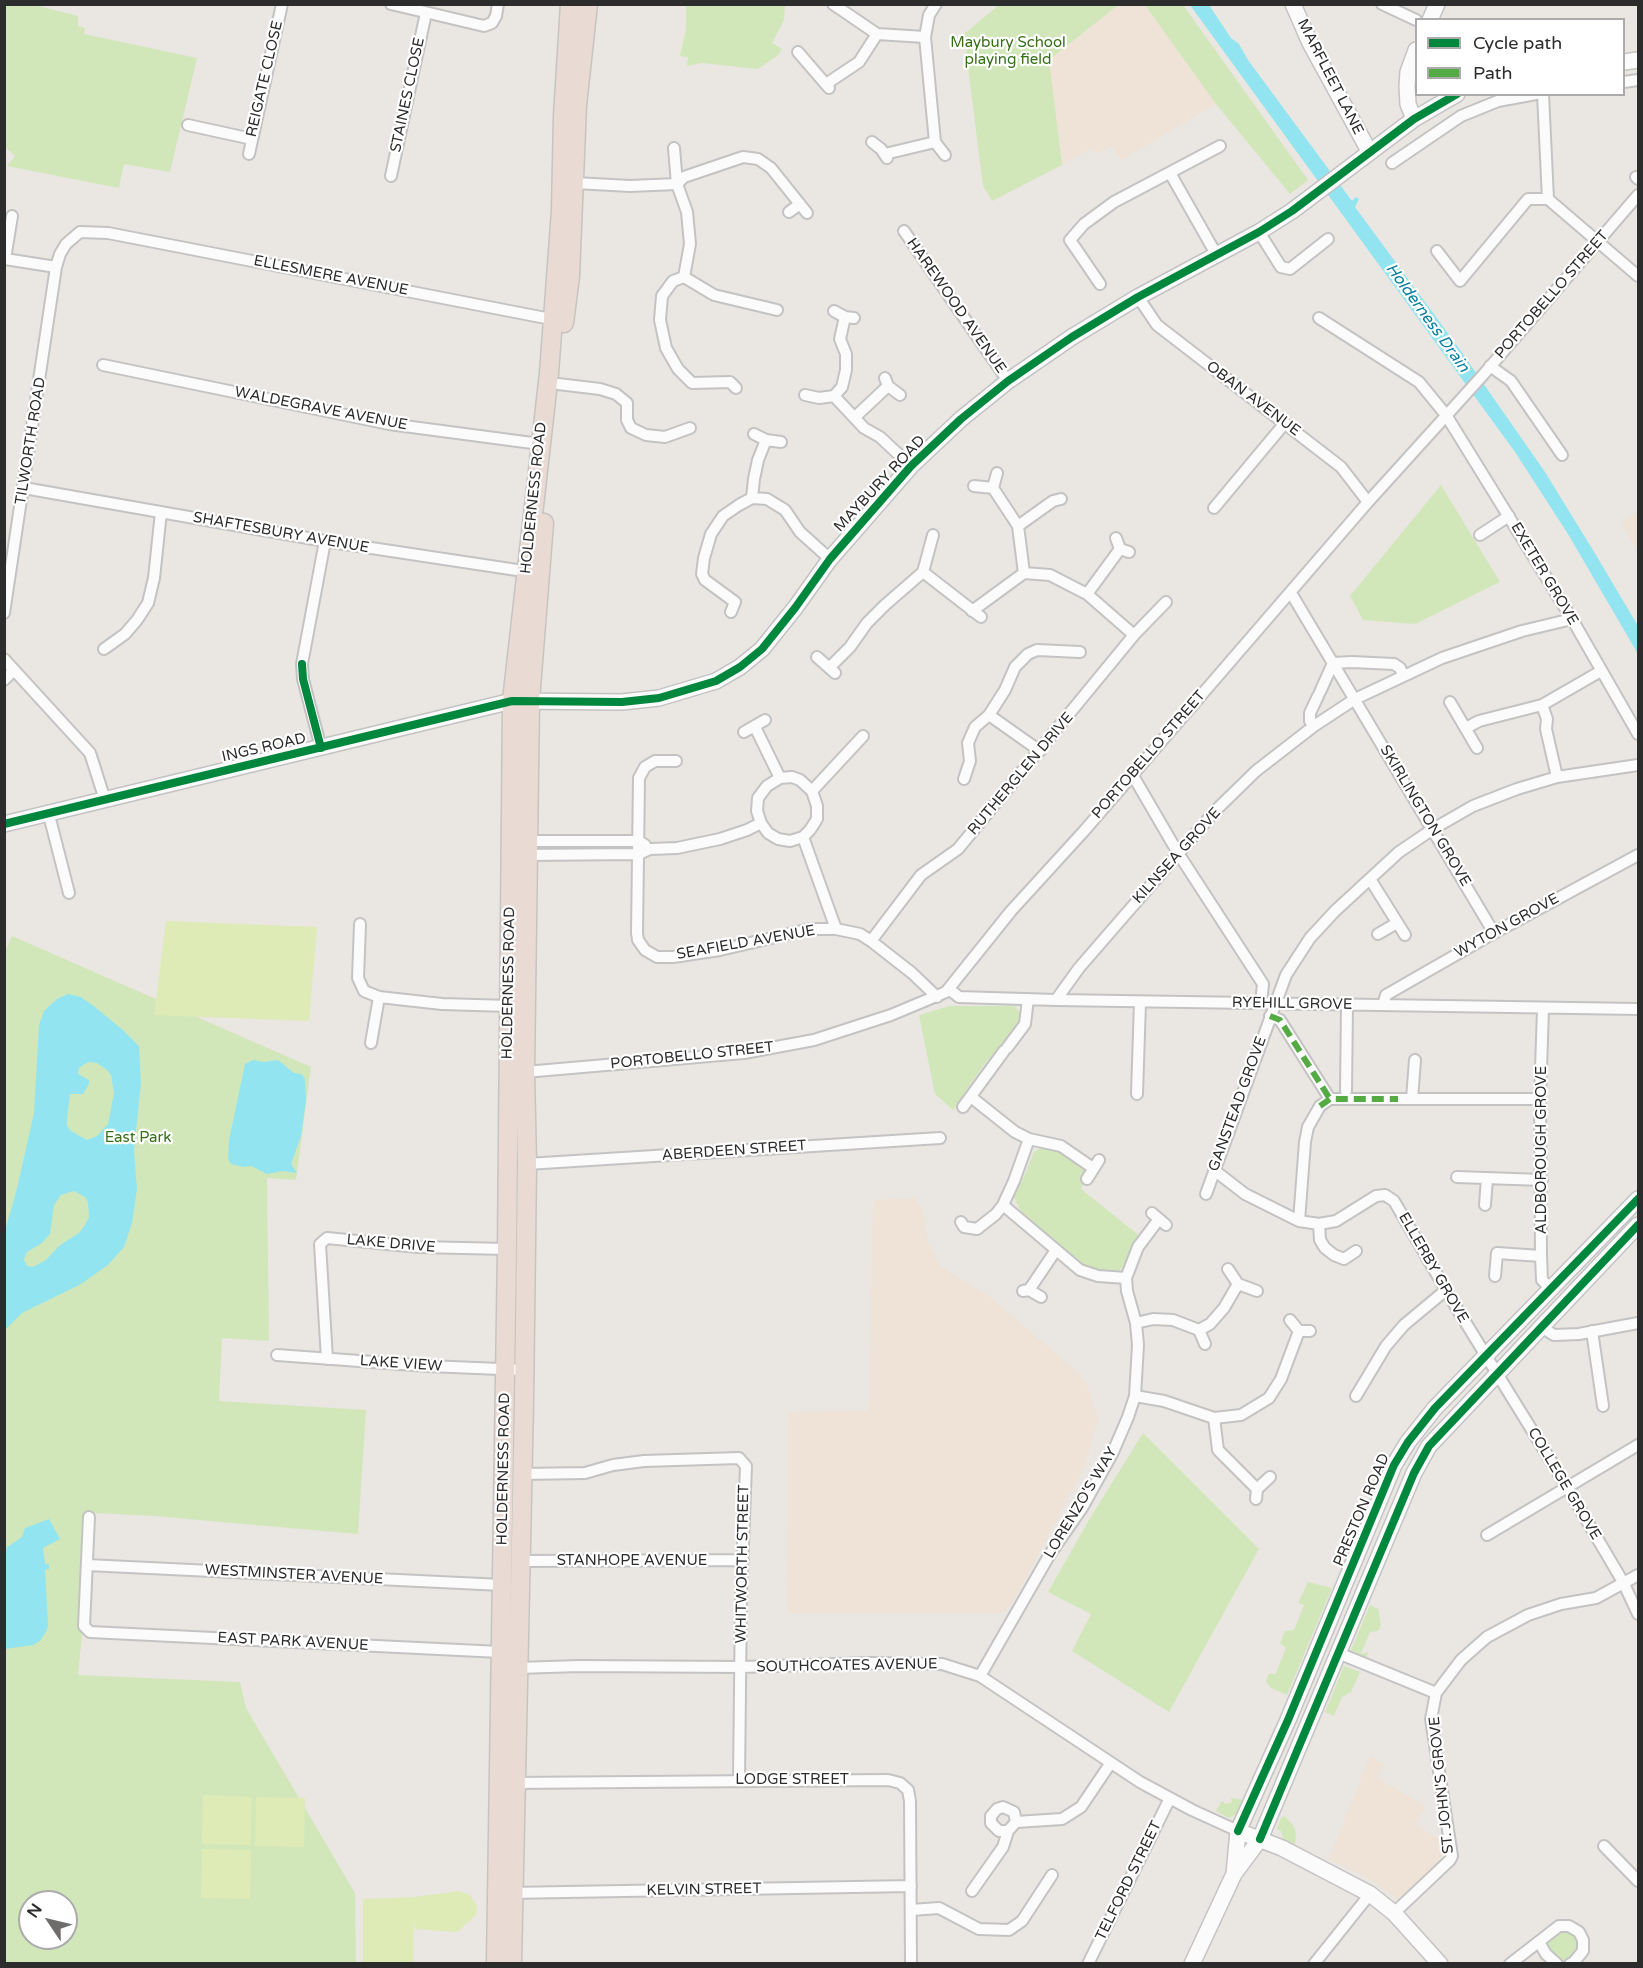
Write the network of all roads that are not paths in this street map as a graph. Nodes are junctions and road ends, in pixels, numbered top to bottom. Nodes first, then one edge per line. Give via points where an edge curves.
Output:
1 (282, 4) edge
2 (391, 4) edge
3 (498, 4) edge
4 (570, 4) edge
5 (588, 4) edge
6 (833, 4) edge
7 (936, 4) edge
8 (1293, 4) edge
9 (1382, 4) edge
10 (1437, 4) edge
11 (426, 13) junction
12 (1431, 18) edge
13 (1415, 20) edge
14 (877, 34) junction
15 (926, 37) junction
16 (798, 52) dead end
17 (1415, 53) edge
18 (1453, 96) edge
19 (1525, 96) edge
20 (1543, 96) edge
21 (1414, 118) junction
22 (188, 125) dead end
23 (252, 139) junction
24 (872, 142) dead end
25 (935, 142) junction
26 (1220, 146) dead end
27 (674, 148) dead end
28 (1369, 151) junction
29 (249, 154) dead end
30 (945, 154) dead end
31 (1392, 163) dead end
32 (1170, 173) junction
33 (391, 176) dead end
34 (574, 183) junction
35 (677, 184) junction
36 (1638, 195) edge
37 (1548, 199) junction
38 (789, 212) dead end
39 (12, 216) dead end
40 (904, 231) dead end
41 (1259, 232) junction
42 (108, 233) joint
43 (1328, 239) dead end
44 (1598, 242) junction
45 (1437, 251) dead end
46 (1216, 254) junction
47 (56, 267) junction
48 (1638, 276) edge
49 (684, 278) junction
50 (1100, 284) dead end
51 (1138, 297) junction
52 (777, 310) dead end
53 (834, 311) dead end
54 (1319, 318) dead end
55 (559, 320) junction
56 (103, 365) dead end
57 (1490, 366) junction
58 (1008, 381) junction
59 (558, 384) junction
60 (736, 388) dead end
61 (900, 394) dead end
62 (834, 396) junction
63 (810, 398) dead end
64 (1446, 415) junction
65 (855, 417) junction
66 (1286, 423) junction
67 (691, 427) dead end
68 (754, 434) dead end
69 (766, 440) junction
70 (781, 442) dead end
71 (540, 444) junction
72 (1562, 455) dead end
73 (910, 466) junction
74 (997, 473) dead end
75 (974, 486) dead end
76 (24, 488) junction
77 (993, 488) junction
78 (1047, 489) dead end
79 (752, 498) junction
80 (1368, 502) junction
81 (1214, 508) dead end
82 (161, 512) junction
83 (1509, 516) junction
84 (1018, 526) junction
85 (1480, 535) dead end
86 (1116, 538) dead end
87 (325, 541) junction
88 (920, 541) dead end
89 (830, 559) junction
90 (533, 572) junction
91 (924, 572) junction
92 (1024, 573) junction
93 (1291, 593) junction
94 (1086, 594) junction
95 (1166, 602) dead end
96 (730, 612) dead end
97 (4, 613) edge
98 (1572, 619) junction
99 (1134, 635) junction
100 (104, 650) dead end
101 (1080, 652) dead end
102 (817, 657) dead end
103 (4, 659) edge
104 (1334, 663) junction
105 (14, 670) junction
106 (1601, 671) junction
107 (1403, 675) junction
108 (4, 680) edge
109 (1355, 699) junction
110 (521, 700) junction
111 (1450, 702) dead end
112 (1542, 705) junction
113 (989, 715) junction
114 (765, 720) dead end
115 (1314, 726) junction
116 (755, 727) junction
117 (1466, 728) junction
118 (744, 732) dead end
119 (1638, 734) edge
120 (863, 736) dead end
121 (321, 748) junction
122 (1477, 748) dead end
123 (1040, 751) junction
124 (676, 761) dead end
125 (1638, 765) edge
126 (1132, 774) junction
127 (1557, 777) junction
128 (780, 778) junction
129 (964, 779) dead end
130 (812, 791) junction
131 (105, 800) junction
132 (49, 815) junction
133 (760, 823) junction
134 (4, 824) edge
135 (1433, 829) junction
136 (803, 837) junction
137 (639, 841) junction
138 (519, 848) junction
139 (650, 849) junction
140 (1178, 853) junction
141 (639, 854) junction
142 (1638, 855) edge
143 (1370, 879) junction
144 (69, 894) dead end
145 (1397, 923) junction
146 (360, 924) dead end
147 (836, 929) junction
148 (1494, 933) junction
149 (1378, 934) dead end
150 (1405, 935) dead end
151 (871, 941) junction
152 (949, 989) junction
153 (379, 997) junction
154 (937, 998) junction
155 (1028, 999) junction
156 (1056, 1000) junction
157 (1140, 1002) junction
158 (1261, 1003) junction
159 (1274, 1004) junction
160 (1383, 1005) junction
161 (509, 1006) junction
162 (1347, 1006) junction
163 (1543, 1009) junction
164 (1638, 1009) edge
165 (1270, 1016) junction
166 (371, 1043) dead end
167 (1415, 1060) dead end
168 (525, 1072) junction
169 (1346, 1091) dead end
170 (1137, 1094) dead end
171 (971, 1096) junction
172 (1330, 1099) junction
173 (1412, 1099) junction
174 (1540, 1099) junction
175 (963, 1107) dead end
176 (940, 1138) dead end
177 (1029, 1139) junction
178 (527, 1164) junction
179 (1214, 1170) junction
180 (1458, 1177) dead end
181 (1487, 1178) junction
182 (1087, 1179) dead end
183 (1542, 1180) junction
184 (1206, 1194) dead end
185 (1638, 1198) edge
186 (1004, 1205) junction
187 (1485, 1205) dead end
188 (1159, 1219) dead end
189 (1299, 1221) junction
190 (961, 1222) dead end
191 (1319, 1224) junction
192 (1638, 1225) edge
193 (507, 1249) junction
194 (1056, 1250) junction
195 (1356, 1251) dead end
196 (1541, 1256) junction
197 (1228, 1269) dead end
198 (1495, 1276) dead end
199 (1126, 1278) junction
200 (1238, 1284) junction
201 (1551, 1289) junction
202 (1446, 1290) junction
203 (1257, 1291) dead end
204 (1041, 1298) dead end
205 (1290, 1320) dead end
206 (1136, 1323) junction
207 (1638, 1323) edge
208 (1541, 1327) junction
209 (1199, 1330) junction
210 (1592, 1330) junction
211 (1205, 1344) dead end
212 (277, 1355) dead end
213 (1486, 1356) junction
214 (327, 1359) junction
215 (506, 1370) junction
216 (524, 1370) junction
217 (1497, 1373) junction
218 (1135, 1396) junction
219 (1356, 1396) dead end
220 (1603, 1406) dead end
221 (1214, 1418) junction
222 (1638, 1445) edge
223 (523, 1474) junction
224 (1270, 1476) dead end
225 (1567, 1487) junction
226 (89, 1517) dead end
227 (1487, 1535) dead end
228 (743, 1560) junction
229 (521, 1562) junction
230 (87, 1565) junction
231 (1638, 1575) edge
232 (1623, 1582) junction
233 (502, 1585) junction
234 (1638, 1614) edge
235 (500, 1652) junction
236 (1338, 1653) junction
237 (741, 1667) junction
238 (518, 1668) junction
239 (980, 1676) junction
240 (1436, 1694) junction
241 (1110, 1764) junction
242 (739, 1780) junction
243 (507, 1783) junction
244 (1170, 1798) junction
245 (1016, 1822) junction
246 (1008, 1831) junction
247 (1238, 1831) junction
248 (1260, 1839) junction
249 (1604, 1846) dead end
250 (1234, 1874) junction
251 (1052, 1875) dead end
252 (1637, 1878) edge
253 (910, 1886) junction
254 (972, 1891) dead end
255 (505, 1893) junction
256 (1370, 1894) junction
257 (911, 1910) junction
258 (1394, 1913) junction
259 (1539, 1942) junction
260 (496, 1964) edge
261 (512, 1964) edge
262 (911, 1964) edge
263 (1088, 1964) edge
264 (1192, 1964) edge
265 (1314, 1964) edge
266 (1440, 1964) edge
267 (1510, 1964) edge
268 (1557, 1964) edge
269 (1570, 1964) edge

1 - 23 street, REIGATE CLOSE
2 - 11 street
3 - 11 street via 492,23 483,26
4 - 55 highway, HOLDERNESS ROAD via 563,116
5 - 34 highway, HOLDERNESS ROAD via 577,105
6 - 14 street
7 - 15 street via 929,15
8 - 28 street, MARFLEET LANE via 1310,44
9 - 13 street
10 - 12 street
11 - 33 street, STAINES CLOSE
14 - 15 street
14 - 16 street via 859,62 828,87
15 - 25 street
17 - 21 street via 1407,86
18 - 21 street, MARFLEET LANE
19 - 31 street via 1498,101 1461,116
20 - 37 street
21 - 28 street, MARFLEET LANE
22 - 23 street
23 - 29 street, REIGATE CLOSE
24 - 25 street via 886,156
25 - 30 street
26 - 32 street
27 - 35 street
28 - 41 street, MAYBURY ROAD
32 - 46 street
32 - 50 street via 1114,202 1070,240
34 - 35 street
34 - 55 highway, HOLDERNESS ROAD via 570,276
35 - 38 street via 684,177 743,157 758,159 771,168 804,208
35 - 49 street via 687,212 690,244
36 - 44 street, PORTOBELLO STREET
37 - 44 street
37 - 45 street via 1528,199 1460,281
39 - 47 street via 5,259
40 - 58 street, HAREWOOD AVENUE
41 - 43 street via 1281,267 1290,269
41 - 46 street, MAYBURY ROAD
42 - 47 street, TILWORTH ROAD via 80,232 72,237
42 - 55 street, ELLESMERE AVENUE
44 - 48 street
44 - 57 street, PORTOBELLO STREET
46 - 51 street, MAYBURY ROAD
47 - 76 street, TILWORTH ROAD
49 - 52 street via 714,295 755,300
49 - 60 street via 672,281 662,296 660,320 666,348 692,383 730,382
51 - 58 street, MAYBURY ROAD
51 - 66 street, OBAN AVENUE via 1157,325
53 - 62 street via 850,318 840,339 846,354 846,370 842,387
54 - 64 street, EXETER GROVE via 1419,382
55 - 59 highway, HOLDERNESS ROAD
55 - 71 highway, HOLDERNESS ROAD
56 - 71 street, WALDEGRAVE AVENUE via 389,424
57 - 64 street, PORTOBELLO STREET
57 - 72 street via 1511,381
58 - 73 street, MAYBURY ROAD
59 - 67 street via 616,394 627,403 631,428 646,435 665,437
59 - 90 highway, HOLDERNESS ROAD
61 - 65 street via 887,382
62 - 63 street
62 - 65 street
64 - 80 street, PORTOBELLO STREET
64 - 83 street, EXETER GROVE
65 - 73 street
66 - 80 street, OBAN AVENUE via 1341,467
66 - 81 street
68 - 69 street
69 - 70 street
69 - 79 street via 758,460
71 - 90 highway, HOLDERNESS ROAD
73 - 89 street, MAYBURY ROAD
74 - 77 street
75 - 77 street
76 - 82 street, SHAFTESBURY AVENUE
76 - 97 street, TILWORTH ROAD
77 - 84 street
78 - 84 street via 1057,500
79 - 89 street via 767,499 785,510 800,532
79 - 96 street via 723,516 711,534 704,558 705,580 735,602
80 - 93 street, PORTOBELLO STREET
82 - 87 street, SHAFTESBURY AVENUE
82 - 100 street via 148,603 125,634
83 - 85 street
83 - 98 street, EXETER GROVE
84 - 92 street
86 - 94 street via 1125,550
87 - 90 street, SHAFTESBURY AVENUE
87 - 121 street via 304,649 303,679
88 - 91 street via 932,539
89 - 110 street, MAYBURY ROAD via 762,649 716,681 659,698 622,702
90 - 110 highway, HOLDERNESS ROAD
91 - 92 street via 977,614
91 - 102 street via 867,623 833,670
92 - 94 street via 1050,575
93 - 104 street, SKIRLINGTON GROVE
93 - 126 street, PORTOBELLO STREET
94 - 99 street
95 - 99 street, RUTHERGLEN DRIVE
98 - 106 street, EXETER GROVE
98 - 107 street, KILNSEA GROVE via 1485,643
99 - 123 street, RUTHERGLEN DRIVE
101 - 113 street via 1037,650 1028,654 1015,667
103 - 105 street
104 - 107 street via 1394,664
104 - 109 street, SKIRLINGTON GROVE
104 - 115 street via 1310,713
105 - 108 street
105 - 131 street via 90,753
106 - 112 street
106 - 119 street, EXETER GROVE
107 - 109 street, KILNSEA GROVE
109 - 115 street, KILNSEA GROVE
109 - 135 street, SKIRLINGTON GROVE
110 - 121 street, INGS ROAD
110 - 138 highway, HOLDERNESS ROAD
111 - 117 street
112 - 117 street
112 - 127 street
113 - 123 street
113 - 129 street via 975,727 968,743 970,761
114 - 116 street
115 - 140 street, KILNSEA GROVE via 1256,771
116 - 118 street
116 - 128 street
117 - 122 street
120 - 130 street
121 - 131 street, INGS ROAD
123 - 151 street, RUTHERGLEN DRIVE via 958,849 921,875
124 - 137 street, SEAFIELD AVENUE via 655,761 645,767 639,778
125 - 127 street, GANSTEAD GROVE
126 - 140 street
126 - 152 street, PORTOBELLO STREET via 1011,911
127 - 135 street, GANSTEAD GROVE via 1473,806
128 - 130 street via 800,780
128 - 133 street via 758,798
130 - 136 street via 818,806 817,819
131 - 132 street, INGS ROAD
132 - 134 street, INGS ROAD
132 - 144 street
133 - 136 street via 778,839
133 - 139 street via 720,839
135 - 143 street, GANSTEAD GROVE
135 - 148 street, SKIRLINGTON GROVE
136 - 147 street
137 - 138 street
137 - 139 street
137 - 141 street, SEAFIELD AVENUE
138 - 141 street
138 - 161 highway, HOLDERNESS ROAD
138 - 168 highway, HOLDERNESS ROAD
139 - 141 street
140 - 156 street, KILNSEA GROVE
140 - 158 street via 1263,984
141 - 147 street, SEAFIELD AVENUE via 638,940 657,957 720,950 810,929
142 - 148 street, WYTON GROVE
143 - 145 street
143 - 159 street, GANSTEAD GROVE via 1310,938 1286,975
145 - 149 street
145 - 150 street
146 - 153 street via 358,978 364,991
147 - 151 street, SEAFIELD AVENUE via 860,934
148 - 160 street, WYTON GROVE via 1386,995
151 - 154 street, SEAFIELD AVENUE
152 - 154 street, PORTOBELLO STREET
152 - 155 street, RYEHILL GROVE via 959,997
153 - 161 street
153 - 166 street
154 - 168 street, PORTOBELLO STREET via 802,1042 744,1053
155 - 156 street, RYEHILL GROVE
155 - 171 street via 1025,1024
156 - 157 street, RYEHILL GROVE
157 - 158 street, RYEHILL GROVE
157 - 170 street
158 - 159 street, RYEHILL GROVE
159 - 162 street, RYEHILL GROVE
159 - 165 street, GANSTEAD GROVE
160 - 162 street, RYEHILL GROVE
160 - 163 street, RYEHILL GROVE
161 - 193 highway, HOLDERNESS ROAD
162 - 169 street
163 - 164 street, RYEHILL GROVE
163 - 174 street, ALDBOROUGH GROVE
165 - 172 street via 1280,1020
165 - 179 street, GANSTEAD GROVE
167 - 173 street
168 - 178 highway, HOLDERNESS ROAD
171 - 175 street
171 - 177 street via 1001,1122
172 - 173 street
172 - 189 street via 1320,1106 1308,1127
173 - 174 street
174 - 183 street, ALDBOROUGH GROVE
176 - 178 street, ABERDEEN STREET
177 - 182 street via 1060,1146 1096,1164
177 - 186 street
178 - 216 highway, HOLDERNESS ROAD
179 - 184 street, GANSTEAD GROVE
179 - 189 street, ELLERBY GROVE via 1245,1194
180 - 181 street
181 - 183 street
181 - 187 street
183 - 196 street, ALDBOROUGH GROVE
185 - 201 street, PRESTON ROAD
186 - 190 street via 986,1224 969,1233
186 - 194 street
188 - 199 street via 1138,1247
189 - 191 street, ELLERBY GROVE
191 - 195 street via 1320,1240 1334,1255 1344,1259
191 - 202 street, ELLERBY GROVE via 1336,1221 1385,1195 1394,1201
192 - 208 street
193 - 214 street, LAKE DRIVE via 418,1247 327,1238 320,1244
193 - 215 highway, HOLDERNESS ROAD
194 - 199 street via 1080,1270
194 - 204 street via 1026,1290
196 - 198 street via 1497,1253
196 - 201 street, ALDBOROUGH GROVE via 1542,1280
197 - 200 street
199 - 206 street, LORENZO'S WAY
200 - 203 street
200 - 209 street via 1224,1308
201 - 213 street, PRESTON ROAD
202 - 213 street, ELLERBY GROVE
202 - 219 street via 1404,1325 1386,1346
205 - 221 street via 1305,1331 1269,1398 1241,1415
206 - 209 street via 1173,1320
206 - 218 street, LORENZO'S WAY
207 - 210 street
208 - 210 street via 1554,1335
208 - 217 street
209 - 211 street
210 - 220 street
212 - 214 street, LAKE VIEW
213 - 217 street, COLLEGE GROVE
213 - 247 street, PRESTON ROAD via 1435,1408 1394,1466
214 - 215 street, LAKE VIEW
215 - 216 street, LAKE VIEW
215 - 233 highway, HOLDERNESS ROAD
216 - 223 highway, HOLDERNESS ROAD
217 - 225 street, COLLEGE GROVE
217 - 236 street via 1429,1446
218 - 221 street
218 - 239 street, LORENZO'S WAY via 1113,1452 1082,1508 1050,1554
221 - 224 street via 1218,1450 1256,1494
222 - 225 street
223 - 228 street, WHITWORTH STREET via 585,1473 644,1461 739,1458 746,1466
223 - 229 highway, HOLDERNESS ROAD
225 - 227 street
225 - 232 street, COLLEGE GROVE
226 - 230 street
228 - 229 street, STANHOPE AVENUE
228 - 237 street, WHITWORTH STREET
229 - 238 highway, HOLDERNESS ROAD
230 - 233 street, WESTMINSTER AVENUE
230 - 235 street, EAST PARK AVENUE via 84,1626 90,1632
231 - 232 street, ST. JOHN'S GROVE
232 - 234 street, COLLEGE GROVE
232 - 240 street, ST. JOHN'S GROVE via 1596,1598 1528,1615 1487,1637 1461,1660
233 - 235 highway, HOLDERNESS ROAD
235 - 243 highway, HOLDERNESS ROAD
236 - 240 street
236 - 248 street
237 - 238 street, SOUTHCOATES AVENUE
237 - 239 street, SOUTHCOATES AVENUE via 942,1664
237 - 242 street, WHITWORTH STREET
238 - 243 highway, HOLDERNESS ROAD
239 - 241 street, SOUTHCOATES AVENUE
240 - 258 street, ST. JOHN'S GROVE via 1431,1719 1452,1856
241 - 244 street, SOUTHCOATES AVENUE
241 - 245 street via 1081,1807 1062,1819
242 - 243 street, LODGE STREET
242 - 253 street, LODGE STREET via 900,1783 908,1790 910,1801
243 - 255 highway, HOLDERNESS ROAD
244 - 247 street, SOUTHCOATES AVENUE
244 - 263 street, TELFORD STREET
245 - 246 street
245 - 246 street via 1014,1812 1003,1807 997,1809 991,1816 992,1823 999,1831
246 - 254 street via 1003,1847
247 - 248 street
247 - 250 street, PRESTON ROAD
248 - 250 street
248 - 256 street
249 - 252 street
250 - 264 street
251 - 257 street via 1022,1921 1009,1930 979,1929 939,1908
253 - 255 street, KELVIN STREET
253 - 257 street, LODGE STREET
255 - 260 highway, HOLDERNESS ROAD
255 - 261 highway, HOLDERNESS ROAD
256 - 258 street
256 - 265 street
257 - 262 street, LODGE STREET
258 - 266 street
259 - 267 street
259 - 268 street
259 - 269 street via 1559,1926 1579,1932 1583,1951

